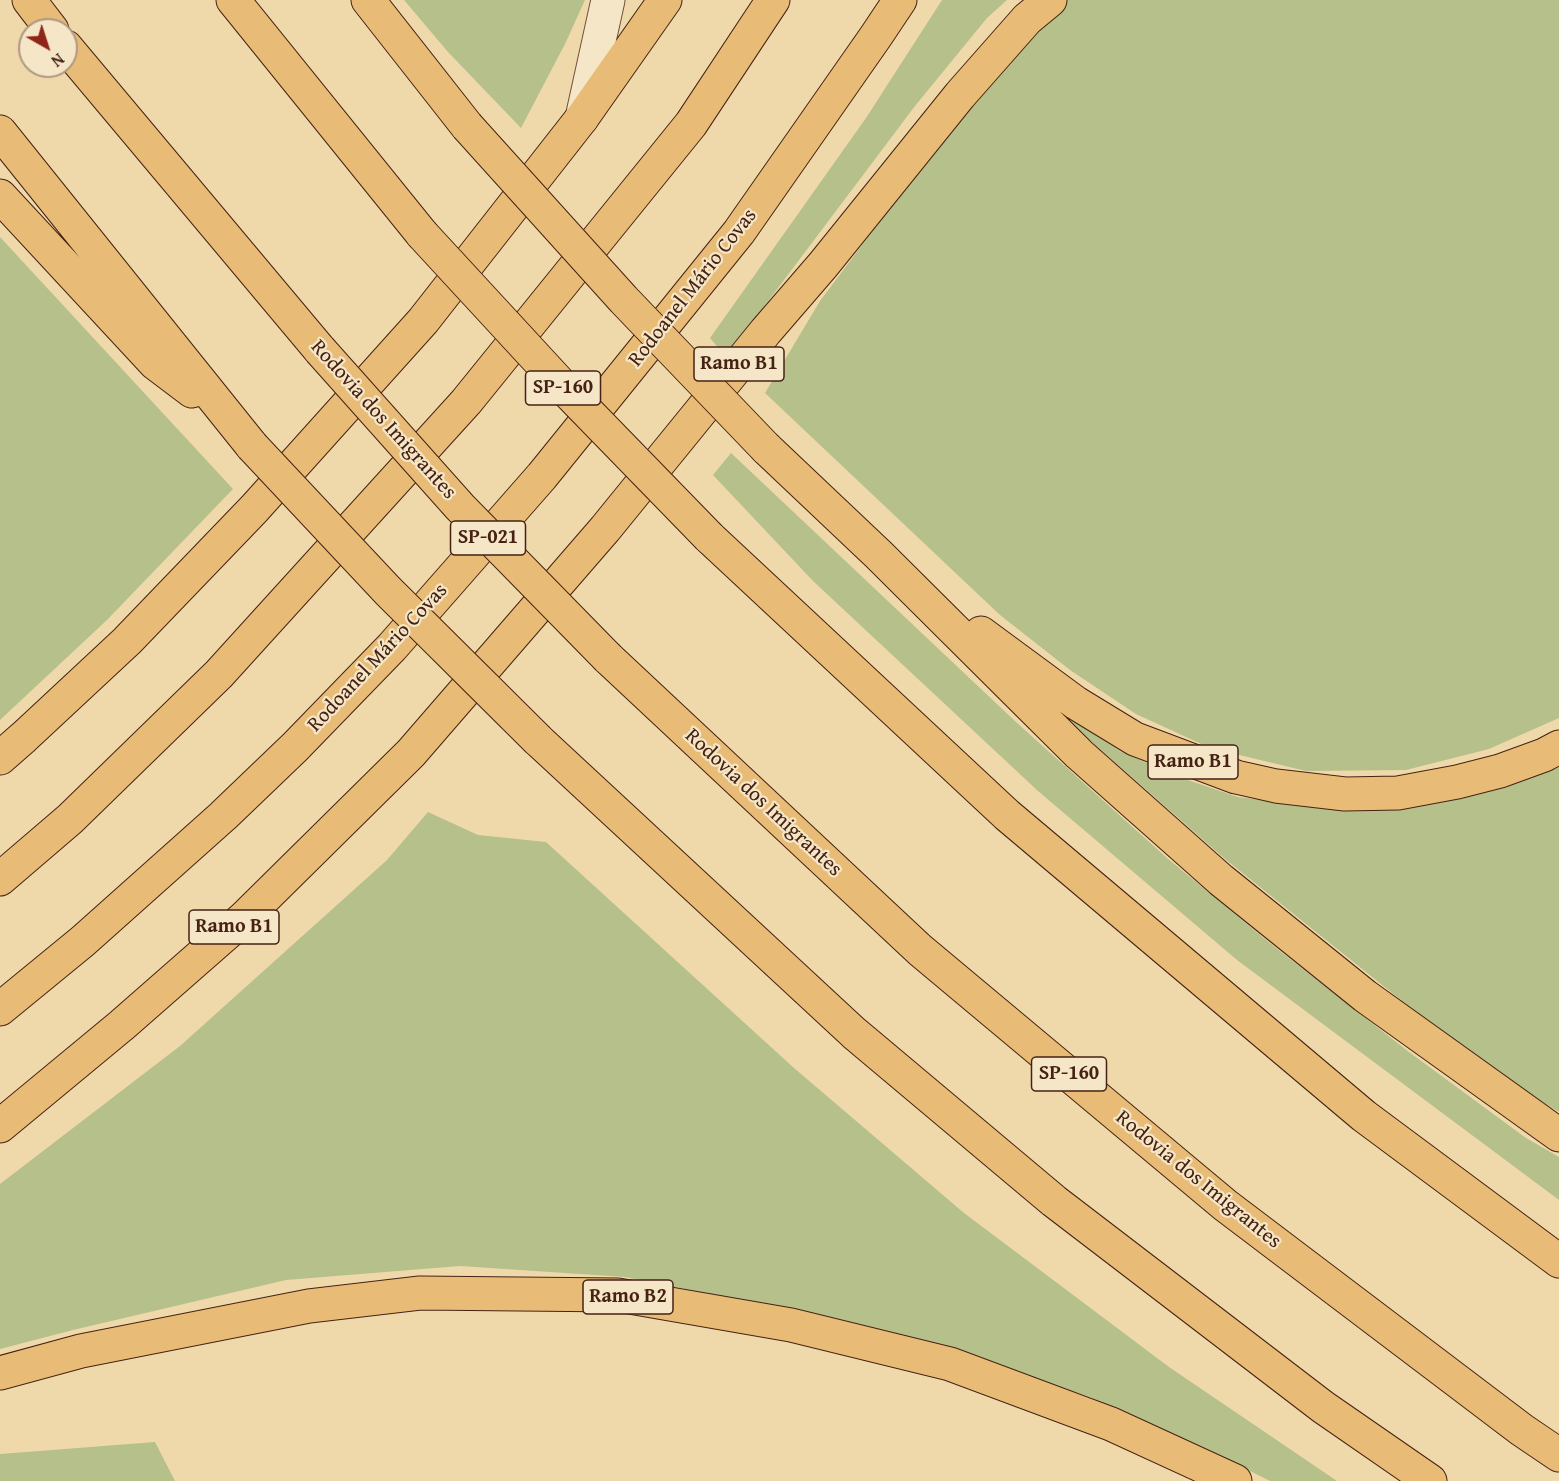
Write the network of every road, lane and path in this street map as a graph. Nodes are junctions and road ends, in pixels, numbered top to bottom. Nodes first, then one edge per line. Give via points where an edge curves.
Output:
1 (29, 0) edge
2 (233, 0) edge
3 (369, 0) edge
4 (608, 0) edge
5 (665, 0) edge
6 (773, 0) edge
7 (900, 0) edge
8 (1050, 0) edge
9 (43, 18) edge
10 (78, 61) edge
11 (582, 118) junction
12 (0, 132) edge
13 (0, 196) edge
14 (230, 419) junction
15 (879, 555) junction
16 (1559, 747) edge
17 (0, 758) edge
18 (0, 879) edge
19 (0, 1009) edge
20 (0, 1125) edge
21 (1559, 1135) edge
22 (1559, 1261) edge
23 (0, 1373) edge
24 (1559, 1455) edge
25 (1235, 1481) edge
26 (1430, 1481) edge

1 - 9 highway
2 - 22 highway, SP-160, bridge via 422,234 709,537 1007,815 1364,1116
3 - 15 highway, bridge via 467,126 624,300 766,448
4 - 11 lane
5 - 11 highway
6 - 18 highway via 691,124 466,402 219,674 70,819
7 - 19 highway, Rodoanel Mário Covas / SP-021 via 739,232 542,476 392,647 223,816
8 - 20 highway, Ramo B1 via 960,95 605,529 411,753 244,918
10 - 24 highway, Rodovia dos Imigrantes / SP-160, bridge via 320,350 460,507 608,658 920,950 1225,1204
11 - 17 highway via 423,321 254,509 127,641
12 - 14 highway
13 - 14 highway via 155,363
14 - 26 highway, bridge via 388,591 538,740 854,1033 1054,1201 1323,1407
15 - 16 highway, Ramo B1 via 1076,703 1135,739 1236,777 1345,794 1398,793 1500,771
15 - 21 highway via 1079,754 1221,880 1365,996
23 - 25 highway, Ramo B2 via 81,1351 309,1306 420,1293 618,1295 791,1324 950,1364 1111,1424

